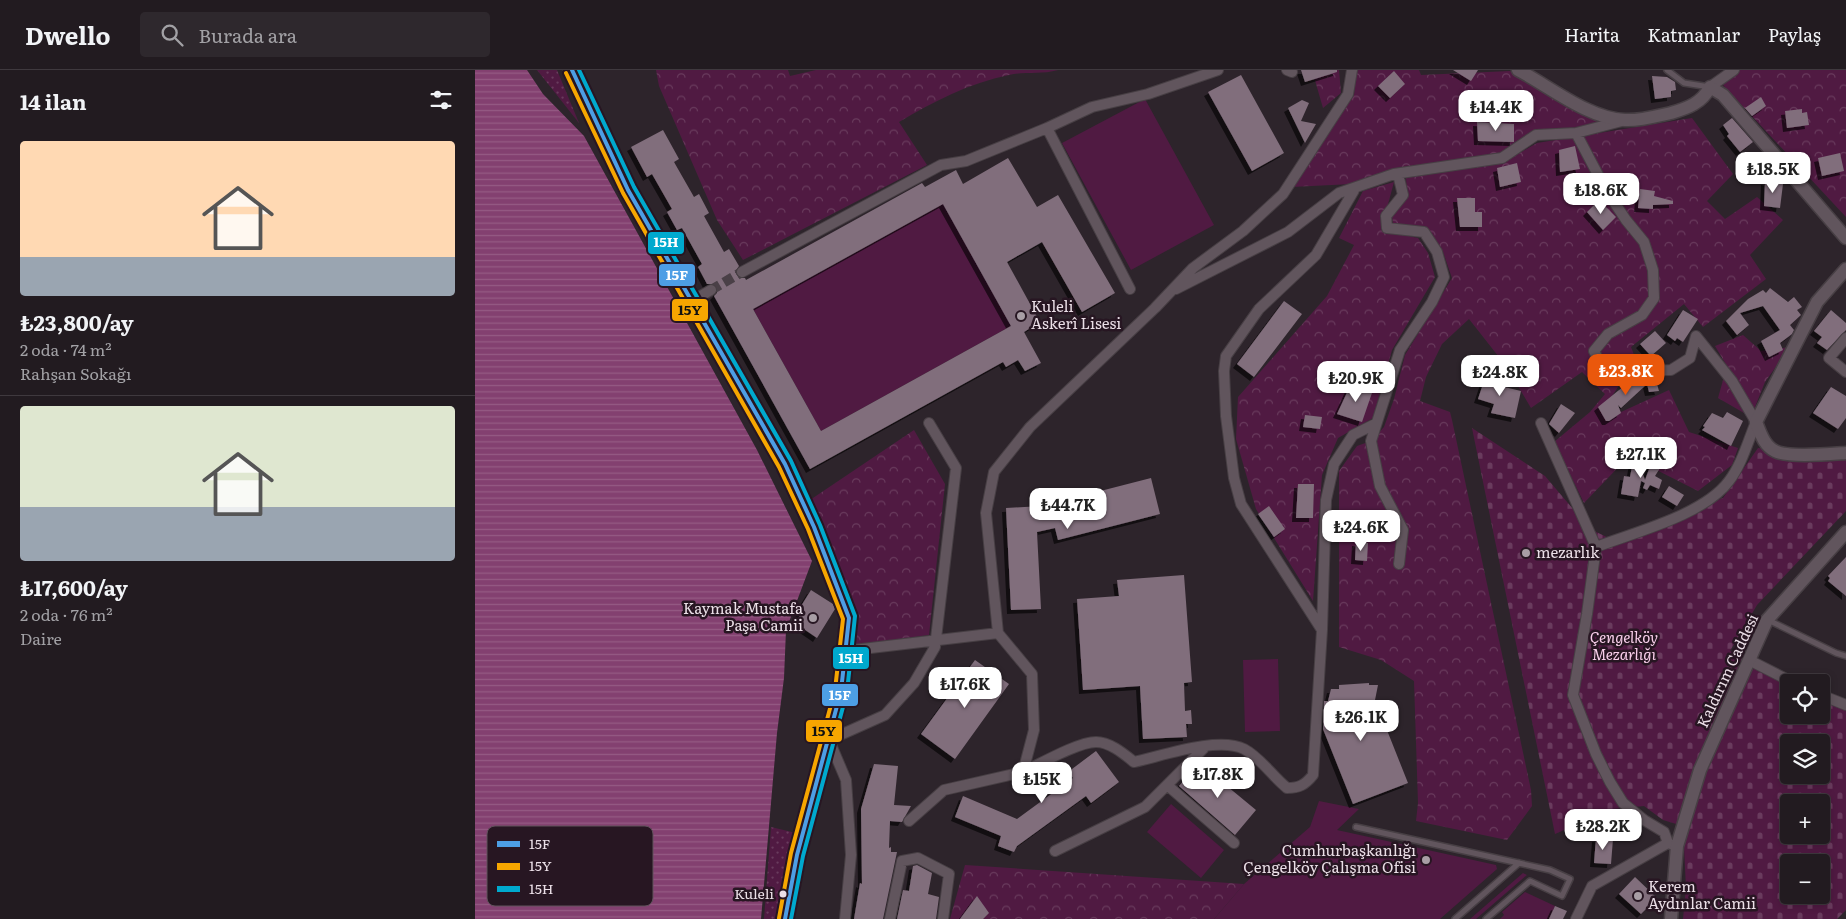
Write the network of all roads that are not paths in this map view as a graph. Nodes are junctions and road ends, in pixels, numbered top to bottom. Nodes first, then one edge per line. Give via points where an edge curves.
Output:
1 (571, 70) edge
2 (1218, 70) edge
3 (1352, 70) edge
4 (1667, 70) edge
5 (1734, 70) edge
6 (1524, 72) edge
7 (1710, 87) junction
8 (1625, 120) junction
9 (1047, 128) junction
10 (1576, 133) junction
11 (1398, 174) junction
12 (1356, 187) junction
13 (1846, 238) edge
14 (1846, 270) edge
15 (742, 272) tunnel mouth
16 (1130, 289) dead end
17 (711, 290) tunnel mouth
18 (1171, 292) junction
19 (692, 301) junction
20 (1846, 338) edge
21 (1846, 372) edge
22 (1756, 422) junction
23 (929, 424) dead end
24 (1375, 424) junction
25 (1541, 424) dead end
26 (1846, 453) edge
27 (1846, 532) edge
28 (1596, 546) junction
29 (1399, 564) dead end
30 (1767, 620) junction
31 (1322, 630) junction
32 (997, 633) junction
33 (935, 640) junction
34 (845, 651) junction
35 (1846, 656) edge
36 (1749, 660) junction
37 (1780, 676) edge
38 (1830, 699) edge
39 (1846, 705) edge
40 (829, 740) junction
41 (1205, 747) junction
42 (1023, 772) junction
43 (1167, 785) junction
44 (909, 821) dead end
45 (1356, 827) dead end
46 (1234, 842) dead end
47 (1673, 844) junction
48 (1055, 851) dead end
49 (1519, 863) junction
50 (785, 919) edge
51 (845, 919) edge
52 (890, 919) edge
53 (943, 919) edge
54 (1455, 919) edge
55 (1486, 919) edge
56 (1576, 919) edge
57 (1671, 919) edge

1 - 19 main road via 628,190
2 - 9 street via 1148,94 1092,106
3 - 18 street via 1348,94 1283,194 1243,231 1193,268
4 - 7 lane via 1684,83
5 - 7 street
6 - 8 street via 1576,104
7 - 8 street via 1704,99 1683,110
7 - 13 street via 1723,95
8 - 10 street
9 - 15 street via 966,161 941,165
9 - 16 street
10 - 11 street via 1536,135 1502,158
10 - 22 street via 1606,190 1644,242 1653,270 1654,298 1642,315 1608,334 1594,352 1598,359 1614,370 1671,370 1690,358 1696,336 1733,381
11 - 12 street
11 - 24 street via 1403,195 1386,216 1387,228 1424,232 1437,252 1444,277 1432,302 1400,350
12 - 18 street via 1339,193 1288,232
12 - 31 street via 1316,255 1259,309 1227,356 1224,371 1226,416 1234,478 1241,504
14 - 22 street via 1817,302
17 - 19 street
18 - 32 street via 1030,427 994,472 986,513
19 - 34 main road via 785,464 814,527 849,618
20 - 21 street via 1829,358
22 - 26 street via 1765,442 1775,452
22 - 28 street via 1729,481 1707,503
23 - 33 street via 956,468
24 - 29 street via 1371,442 1380,486 1403,530
24 - 31 street via 1353,435 1332,471 1327,500
25 - 28 street
27 - 30 street, Kaldırım Caddesi
28 - 47 street via 1573,695 1579,717 1609,782 1623,802 1665,832
30 - 35 lane
30 - 36 street, Kaldırım Caddesi
31 - 41 street via 1313,775 1307,783 1287,788 1256,757 1243,749 1232,745
32 - 33 street
32 - 42 street via 1032,674 1034,730
33 - 34 street
33 - 40 street via 935,646 914,683 885,715
34 - 40 main road via 841,691
36 - 37 street
36 - 47 street, Kaldırım Caddesi via 1700,770
38 - 39 street
40 - 50 main road via 797,856
40 - 51 street via 847,780 851,855
41 - 42 street via 1134,762 1117,749 1096,742 1069,750
41 - 43 street
42 - 44 street via 944,790
43 - 46 street
43 - 48 street via 1145,807
45 - 49 lane
47 - 56 street via 1592,886
47 - 57 street, Kaldırım Caddesi
49 - 54 lane
49 - 55 lane via 1570,879 1562,896 1530,881
52 - 53 street via 901,861 918,858 949,874

